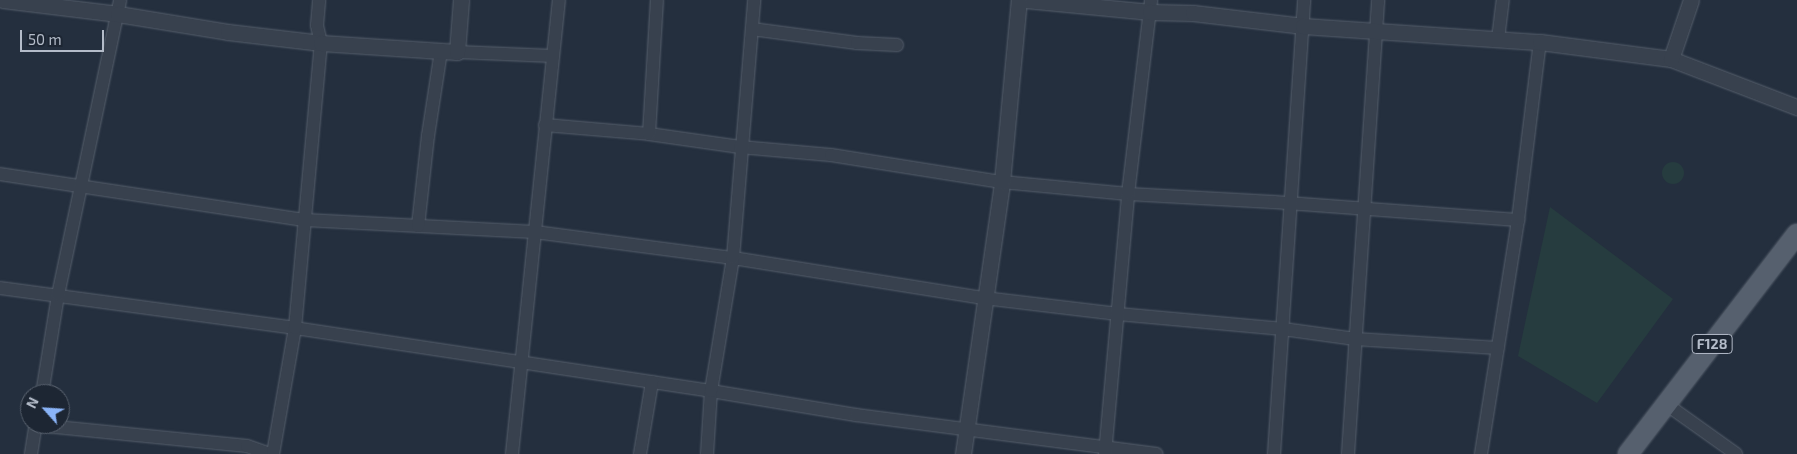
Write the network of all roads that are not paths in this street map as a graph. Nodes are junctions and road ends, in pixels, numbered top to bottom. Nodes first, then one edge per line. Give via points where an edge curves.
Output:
1 (3, 0) edge
2 (320, 0) edge
3 (461, 0) edge
4 (559, 0) edge
5 (657, 0) edge
6 (754, 0) edge
7 (1019, 0) edge
8 (1026, 0) edge
9 (1304, 0) edge
10 (1378, 0) edge
11 (1503, 0) edge
12 (1691, 0) edge
13 (1151, 6) edge
14 (119, 7) edge
15 (1303, 26) junction
16 (752, 29) junction
17 (1376, 32) junction
18 (1498, 39) junction
19 (1540, 42) junction
20 (321, 43) junction
21 (897, 45) dead end
22 (449, 52) junction
23 (553, 56) junction
24 (1671, 59) junction
25 (1797, 107) edge
26 (545, 125) junction
27 (649, 134) junction
28 (740, 148) junction
29 (0, 174) edge
30 (1002, 182) junction
31 (82, 185) junction
32 (1128, 194) junction
33 (1292, 203) junction
34 (1366, 210) junction
35 (305, 220) junction
36 (1518, 220) junction
37 (418, 226) junction
38 (535, 232) junction
39 (1797, 234) edge
40 (733, 258) junction
41 (0, 288) edge
42 (58, 295) junction
43 (984, 298) junction
44 (1118, 314) junction
45 (295, 328) junction
46 (1283, 328) junction
47 (1354, 338) junction
48 (1498, 348) junction
49 (522, 363) junction
50 (652, 382) junction
51 (44, 384) edge
52 (711, 391) junction
53 (1666, 404) junction
54 (70, 428) edge
55 (966, 429) junction
56 (34, 434) edge
57 (1105, 450) edge
58 (31, 454) edge
59 (272, 454) edge
60 (512, 454) edge
61 (640, 454) edge
62 (707, 454) edge
63 (962, 454) edge
64 (1156, 454) edge
65 (1274, 454) edge
66 (1348, 454) edge
67 (1481, 454) edge
68 (1628, 454) edge
69 (1736, 454) edge

1 - 14 street
2 - 20 street via 317,25
3 - 22 street
4 - 23 street
5 - 27 street
6 - 16 street
7 - 30 street
8 - 13 street
9 - 15 street
10 - 17 street
11 - 18 street
12 - 24 street
13 - 15 street
13 - 32 street
14 - 20 street via 228,32
14 - 31 street
15 - 17 street
15 - 33 street
16 - 21 street via 856,43
16 - 28 street
17 - 18 street
17 - 34 street
18 - 19 street
19 - 24 street
19 - 36 street
20 - 22 street
20 - 35 street
22 - 23 street
22 - 37 street via 428,136
23 - 26 street
24 - 25 street
26 - 27 street
26 - 38 street
27 - 28 street
28 - 30 street via 831,155
28 - 40 street
29 - 31 street
30 - 32 street
30 - 43 street
31 - 35 street
31 - 42 street
32 - 33 street
32 - 44 street
33 - 34 street
33 - 46 street
34 - 36 street
34 - 47 street
35 - 37 street
35 - 45 street
36 - 48 street
37 - 38 street
38 - 40 street
38 - 49 street
39 - 53 main road, F128
40 - 43 street
40 - 52 street
41 - 42 street
42 - 45 street
42 - 51 street
43 - 44 street
43 - 55 street
44 - 46 street
44 - 57 street
45 - 49 street
45 - 59 street
46 - 47 street
46 - 65 street
47 - 48 street
47 - 66 street
48 - 67 street
49 - 50 street
49 - 60 street
50 - 52 street
50 - 61 street
52 - 55 street
52 - 62 street
53 - 68 main road, F128
53 - 69 street
54 - 59 street via 248,446
55 - 57 street
55 - 63 street
56 - 58 street
57 - 64 street

